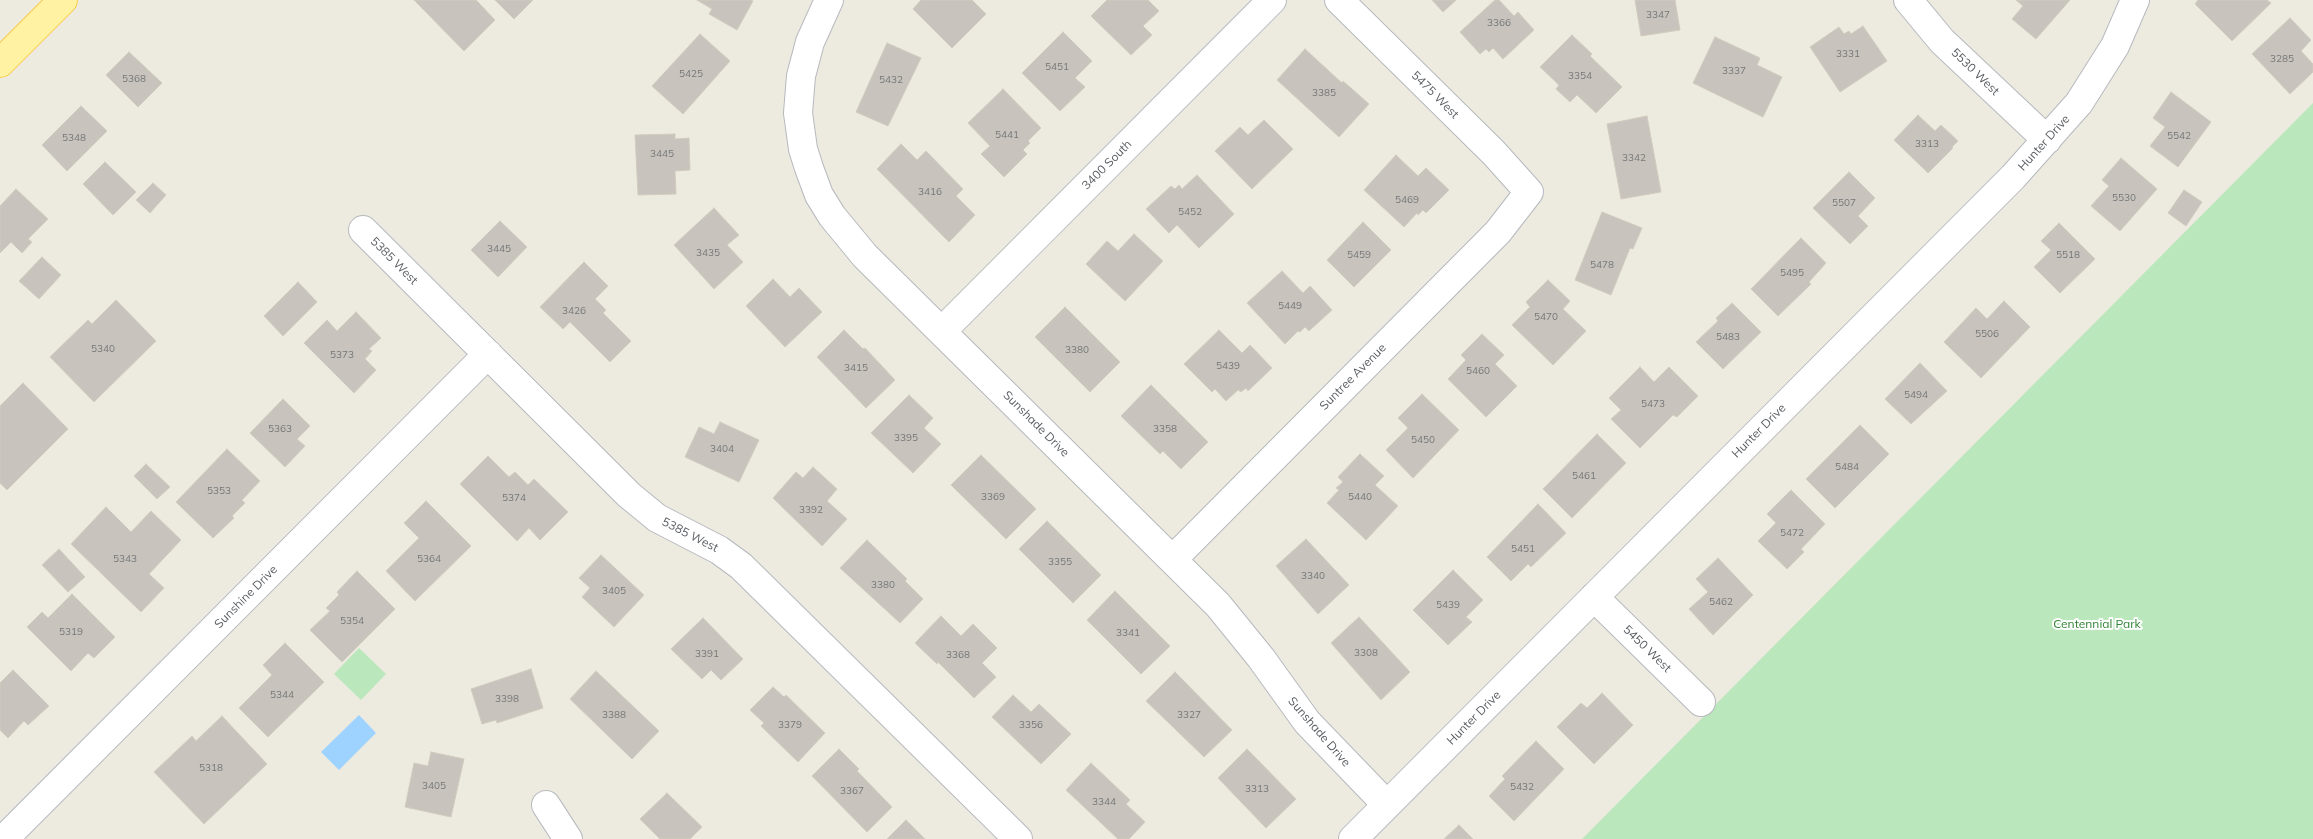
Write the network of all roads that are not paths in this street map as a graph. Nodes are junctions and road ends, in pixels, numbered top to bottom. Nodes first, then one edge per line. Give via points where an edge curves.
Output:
1 (63, 0) edge
2 (829, 0) edge
3 (1272, 0) edge
4 (1339, 0) edge
5 (1908, 0) edge
6 (2135, 0) edge
7 (0, 63) edge
8 (2047, 140) junction
9 (1530, 192) joint
10 (363, 230) dead end
11 (942, 331) junction
12 (488, 354) junction
13 (1173, 560) junction
14 (1594, 597) junction
15 (1701, 702) dead end
16 (546, 804) dead end
17 (1387, 805) junction
18 (4, 839) edge
19 (568, 839) edge
20 (1018, 839) edge
21 (1353, 839) edge

1 - 7 main road
2 - 11 street, Sunshade Drive via 810,42 801,76 798,113 809,168 819,195 847,236
3 - 11 street, 3400 South
4 - 9 street, 5475 West
5 - 8 street, 5530 West via 1942,41
6 - 8 street, Hunter Drive via 2098,74 2079,103
8 - 14 street, Hunter Drive
9 - 13 street, Suntree Avenue via 1498,232
10 - 12 street, 5385 West
11 - 13 street, Sunshade Drive
12 - 18 street, Sunshine Drive
12 - 20 street, 5385 West via 643,508 672,527 719,550 741,566
13 - 17 street, Sunshade Drive via 1239,630 1307,722
14 - 15 street, 5450 West
14 - 17 street, Hunter Drive
16 - 19 street
17 - 21 street, Hunter Drive

